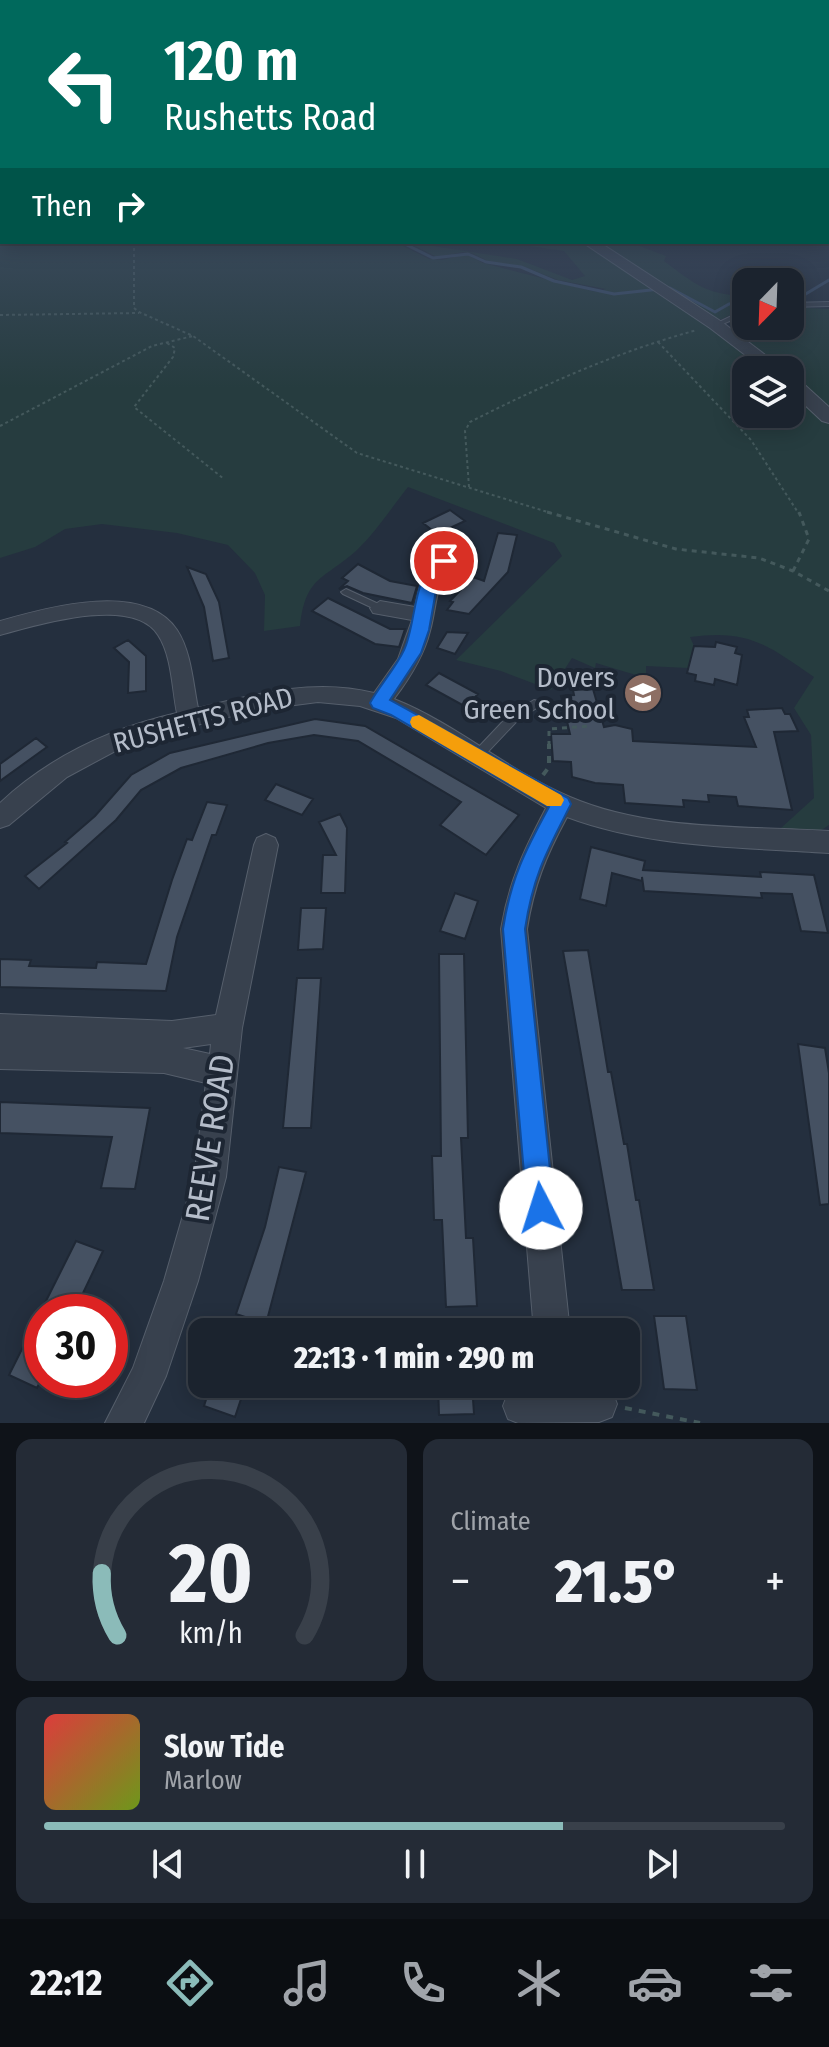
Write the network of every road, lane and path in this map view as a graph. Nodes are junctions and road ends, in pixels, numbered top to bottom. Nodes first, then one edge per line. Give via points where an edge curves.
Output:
1 (134, 255) edge
2 (608, 255) edge
3 (829, 304) edge
4 (804, 305) edge
5 (139, 313) junction
6 (0, 315) edge
7 (732, 318) edge
8 (716, 325) junction
9 (193, 336) junction
10 (658, 342) junction
11 (167, 343) junction
12 (757, 356) edge
13 (804, 394) edge
14 (829, 417) edge
15 (0, 426) edge
16 (224, 479) dead end
17 (469, 488) junction
18 (445, 561) dead end
19 (793, 571) junction
20 (829, 591) edge
21 (346, 592) dead end
22 (380, 608) joint
23 (421, 615) junction
24 (0, 628) edge
25 (379, 703) junction
26 (534, 704) dead end
27 (189, 719) junction
28 (591, 726) dead end
29 (477, 756) junction
30 (533, 788) junction
31 (561, 804) junction
32 (0, 818) edge
33 (829, 842) edge
34 (266, 845) dead end
35 (0, 1028) edge
36 (228, 1028) junction
37 (0, 1054) edge
38 (222, 1072) junction
39 (551, 1318) edge
40 (546, 1398) edge
41 (574, 1398) edge
42 (599, 1404) joint
43 (521, 1406) dead end
44 (124, 1423) edge
45 (700, 1423) edge

1 - 5 path via 134,308
2 - 8 street
3 - 4 lane
5 - 6 path
5 - 9 path
7 - 8 lane
8 - 10 path
8 - 12 street
9 - 11 path
9 - 17 path via 357,453
10 - 17 path via 528,392 470,422 465,431
10 - 19 path via 751,440 797,507 809,539
11 - 15 path via 130,356
11 - 16 path via 175,348 173,357 134,407
13 - 14 street
17 - 19 path via 676,549 759,558
18 - 23 street via 431,577
19 - 20 path
21 - 22 lane
22 - 23 street
23 - 25 street via 412,653
24 - 27 street via 104,607 151,618 169,632
25 - 27 street, RUSHETTS ROAD via 313,692
25 - 29 street, RUSHETTS ROAD
26 - 29 lane
27 - 32 street, RUSHETTS ROAD via 129,734 92,751 52,775
28 - 30 path via 549,729 549,767
29 - 30 street, RUSHETTS ROAD
30 - 31 street, RUSHETTS ROAD
31 - 33 street, RUSHETTS ROAD via 628,825
31 - 39 street via 530,863 514,929
34 - 36 street, REEVE ROAD
35 - 36 street via 172,1035
36 - 38 street, REEVE ROAD
37 - 38 street via 164,1058
38 - 44 street, REEVE ROAD via 210,1177 181,1281
40 - 43 street
41 - 42 street
42 - 45 path

